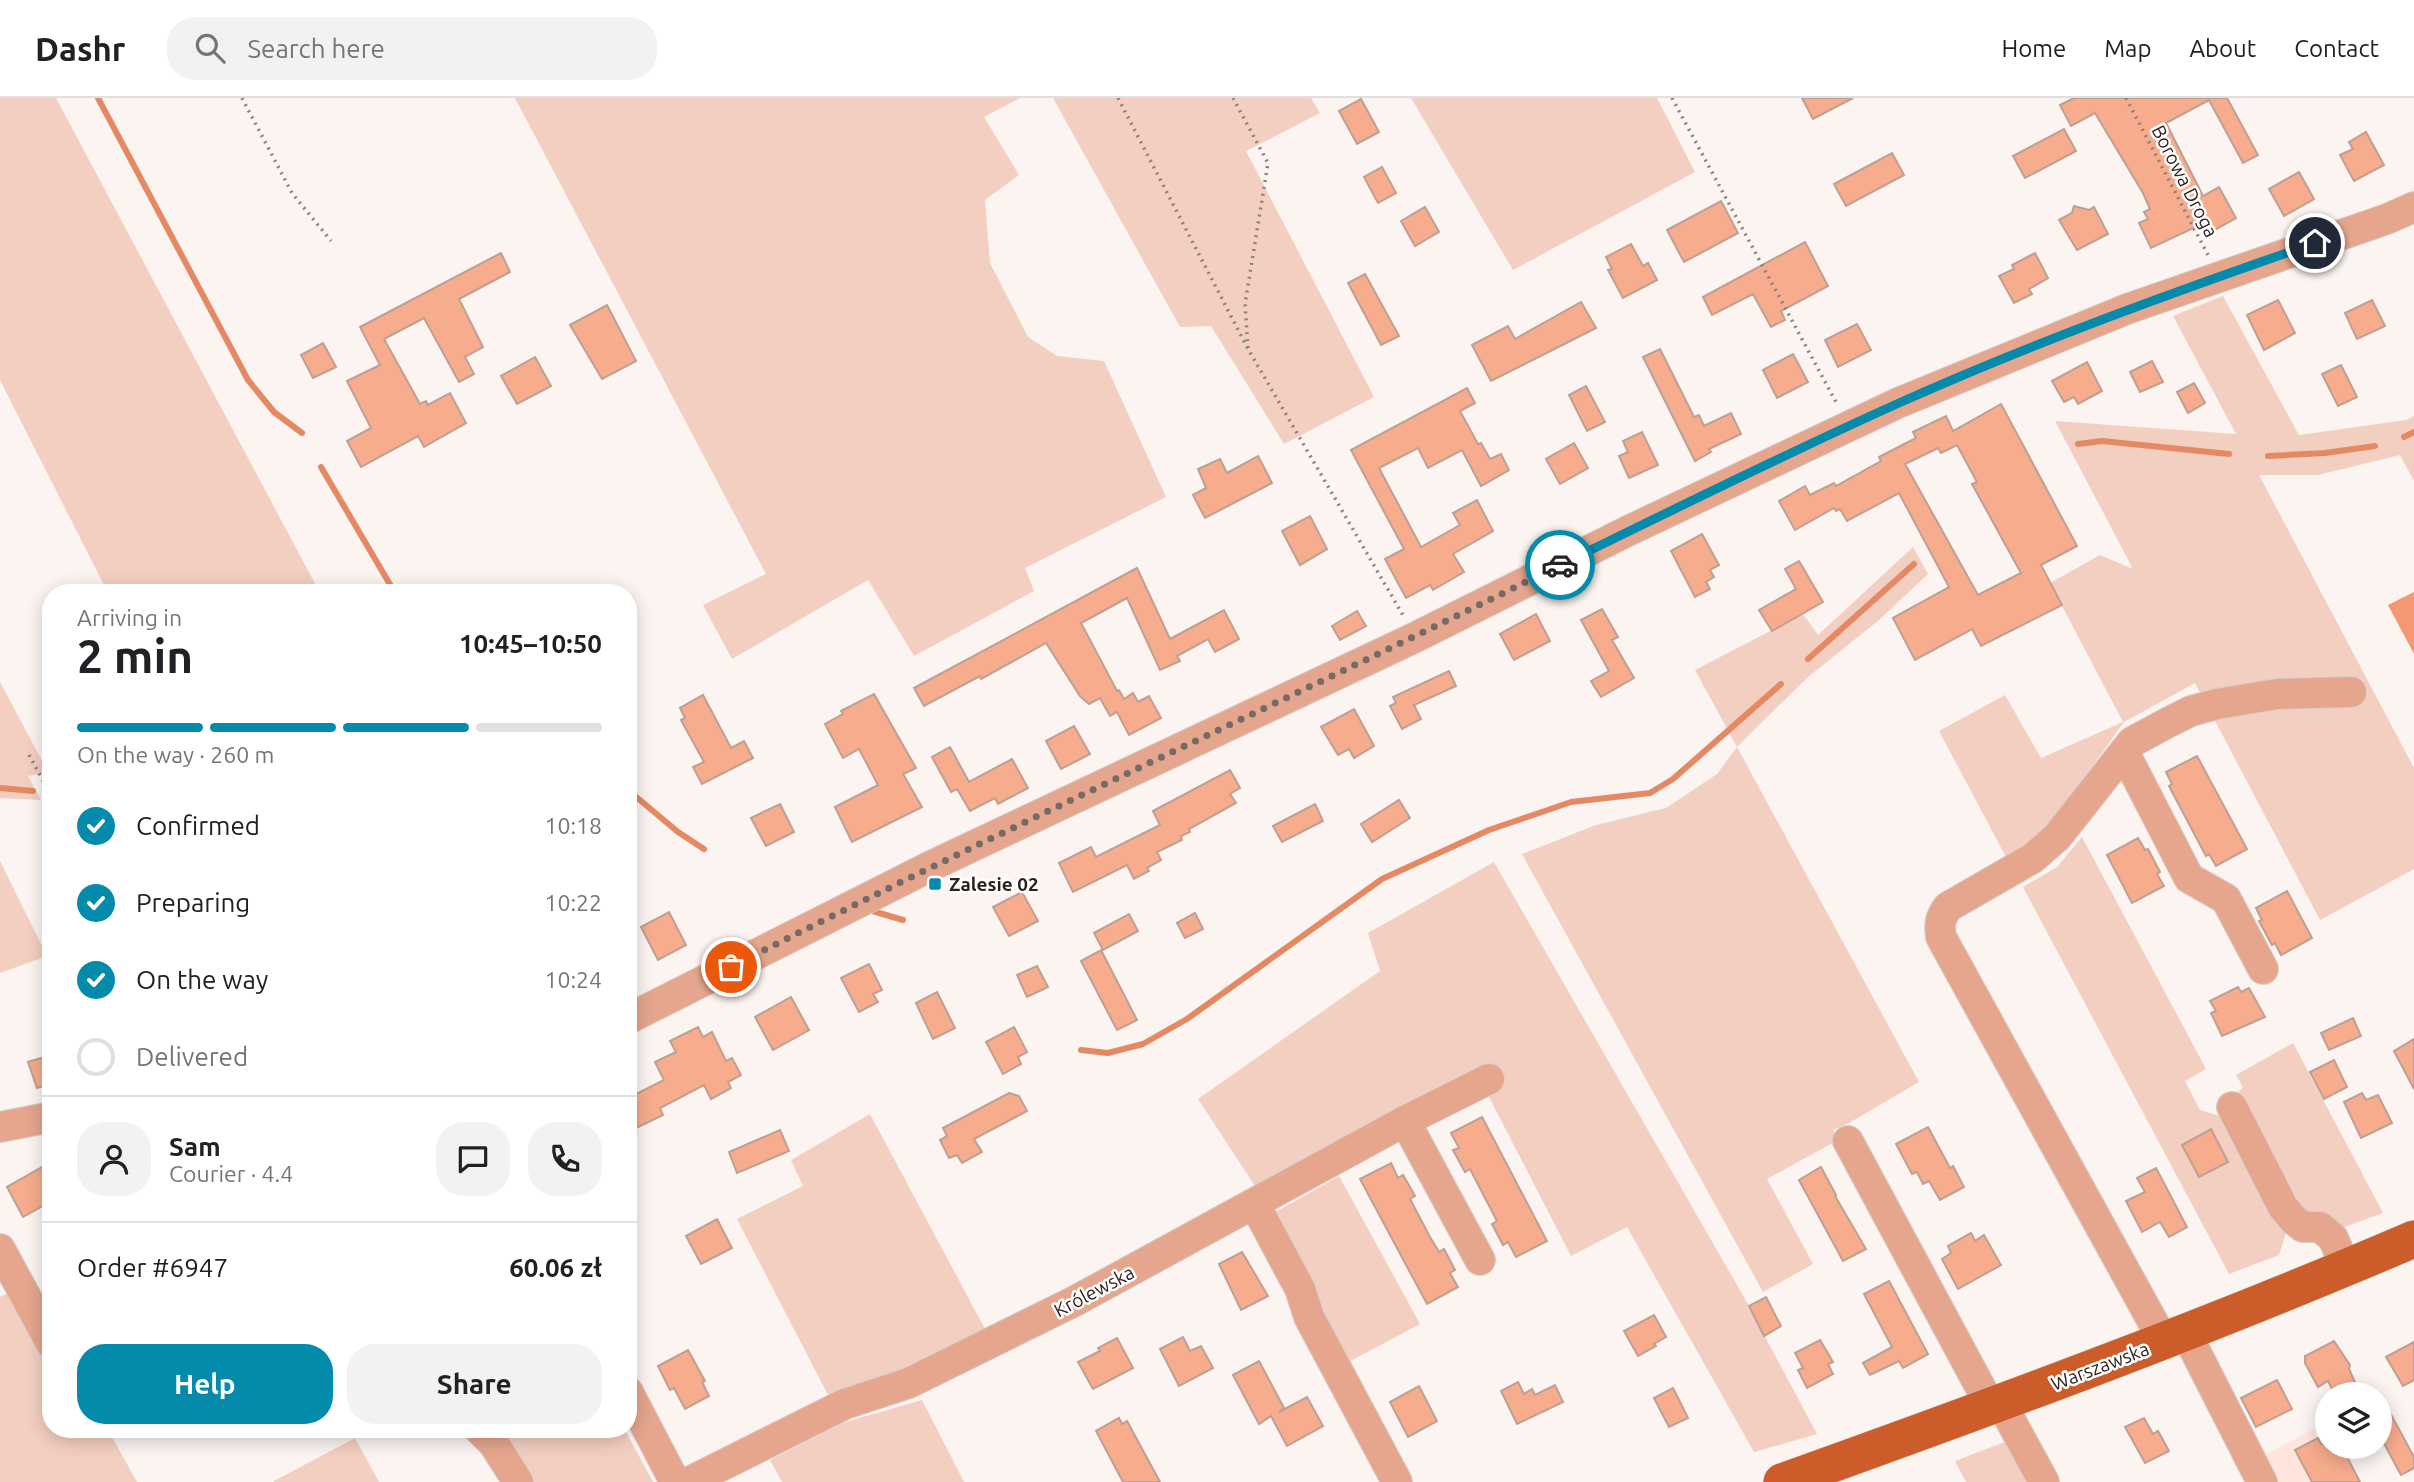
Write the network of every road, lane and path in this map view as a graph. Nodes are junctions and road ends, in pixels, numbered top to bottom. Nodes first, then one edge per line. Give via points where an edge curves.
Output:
1 (242, 98) edge
2 (1118, 98) edge
3 (1233, 98) edge
4 (1672, 98) edge
5 (2126, 98) edge
6 (2414, 207) edge
7 (331, 241) dead end
8 (2219, 276) junction
9 (1248, 349) junction
10 (1853, 425) junction
11 (1416, 637) junction
12 (2351, 692) dead end
13 (2124, 752) junction
14 (29, 755) dead end
15 (42, 779) edge
16 (2263, 969) dead end
17 (637, 1014) edge
18 (1489, 1079) dead end
19 (2232, 1107) dead end
20 (42, 1119) edge
21 (1405, 1121) junction
22 (0, 1127) edge
23 (1848, 1141) dead end
24 (1255, 1205) junction
25 (2414, 1239) edge
26 (0, 1249) edge
27 (1480, 1260) dead end
28 (2346, 1268) junction
29 (42, 1326) edge
30 (2175, 1337) junction
31 (1996, 1405) junction
32 (637, 1409) edge
33 (489, 1438) edge
34 (519, 1482) edge
35 (675, 1482) edge
36 (690, 1482) edge
37 (1397, 1482) edge
38 (1782, 1482) edge
39 (2044, 1482) edge
40 (2262, 1482) edge

1 - 7 path via 292,193
2 - 9 path
3 - 9 path via 1268,163 1245,304
4 - 10 path via 1839,408
5 - 8 path, Borowa Droga
6 - 8 street
8 - 10 street via 1969,373
9 - 11 path
10 - 11 street
11 - 17 street via 932,866
12 - 13 street via 2277,694 2217,704 2169,722 2132,742
13 - 16 street via 2189,878 2226,900
13 - 30 street via 2057,837 2033,858 1948,907 1939,924 1941,937
14 - 15 path
18 - 21 street, Królewska
19 - 28 street via 2283,1207 2303,1227 2320,1227 2333,1238
20 - 22 street
21 - 24 street, Królewska
21 - 27 street
23 - 31 street
24 - 36 street, Królewska via 909,1383 845,1404
24 - 37 street
25 - 28 main road, Warszawska
26 - 29 street
28 - 30 main road, Warszawska
30 - 31 main road, Warszawska
30 - 40 street via 2191,1347
31 - 38 main road, Warszawska
31 - 39 street
32 - 35 street
33 - 34 street

